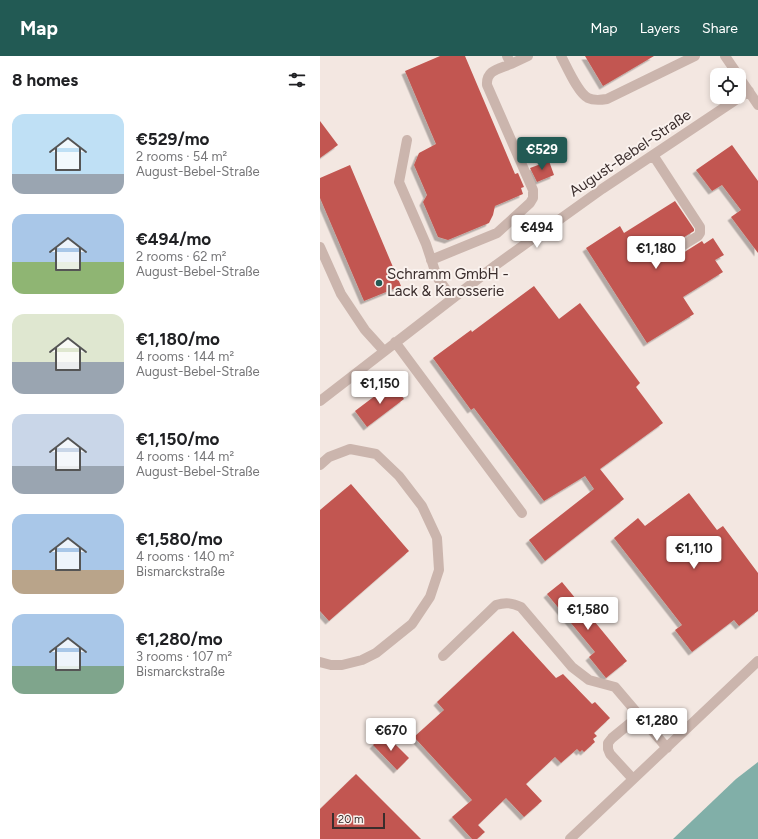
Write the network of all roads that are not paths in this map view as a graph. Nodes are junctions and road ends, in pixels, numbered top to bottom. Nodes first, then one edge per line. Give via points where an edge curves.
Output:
1 (528, 56) edge
2 (561, 56) edge
3 (695, 56) edge
4 (725, 56) edge
5 (509, 60) edge
6 (733, 68) edge
7 (746, 89) edge
8 (748, 92) junction
9 (758, 105) edge
10 (407, 140) dead end
11 (653, 155) junction
12 (320, 247) edge
13 (672, 252) dead end
14 (431, 260) junction
15 (452, 298) junction
16 (395, 342) junction
17 (384, 351) junction
18 (320, 401) edge
19 (320, 465) edge
20 (522, 513) dead end
21 (443, 656) dead end
22 (758, 661) edge
23 (320, 662) edge
24 (640, 716) junction
25 (667, 748) junction
26 (634, 779) junction
27 (570, 839) edge

1 - 5 street
2 - 3 street via 582,93 588,98 601,100
4 - 6 street
5 - 14 street via 489,73 487,85 533,190 533,198 530,204 497,233
7 - 8 street
8 - 9 street
8 - 11 street, August-Bebel-Straße
10 - 14 street via 399,182
11 - 13 street via 700,228 698,236
11 - 15 street, August-Bebel-Straße
12 - 17 street via 341,294 365,330
14 - 15 street via 437,277
15 - 16 street, August-Bebel-Straße
16 - 17 street, August-Bebel-Straße
16 - 20 street
17 - 18 street, August-Bebel-Straße
19 - 23 street via 329,457 350,449 376,454 399,476 422,506 437,538 439,570 430,596 412,624 376,653 342,665
21 - 24 street via 496,605 512,603 521,607 572,667 589,680 615,687
22 - 25 street
24 - 25 street
24 - 26 street via 608,743 610,754
25 - 26 street
26 - 27 street

